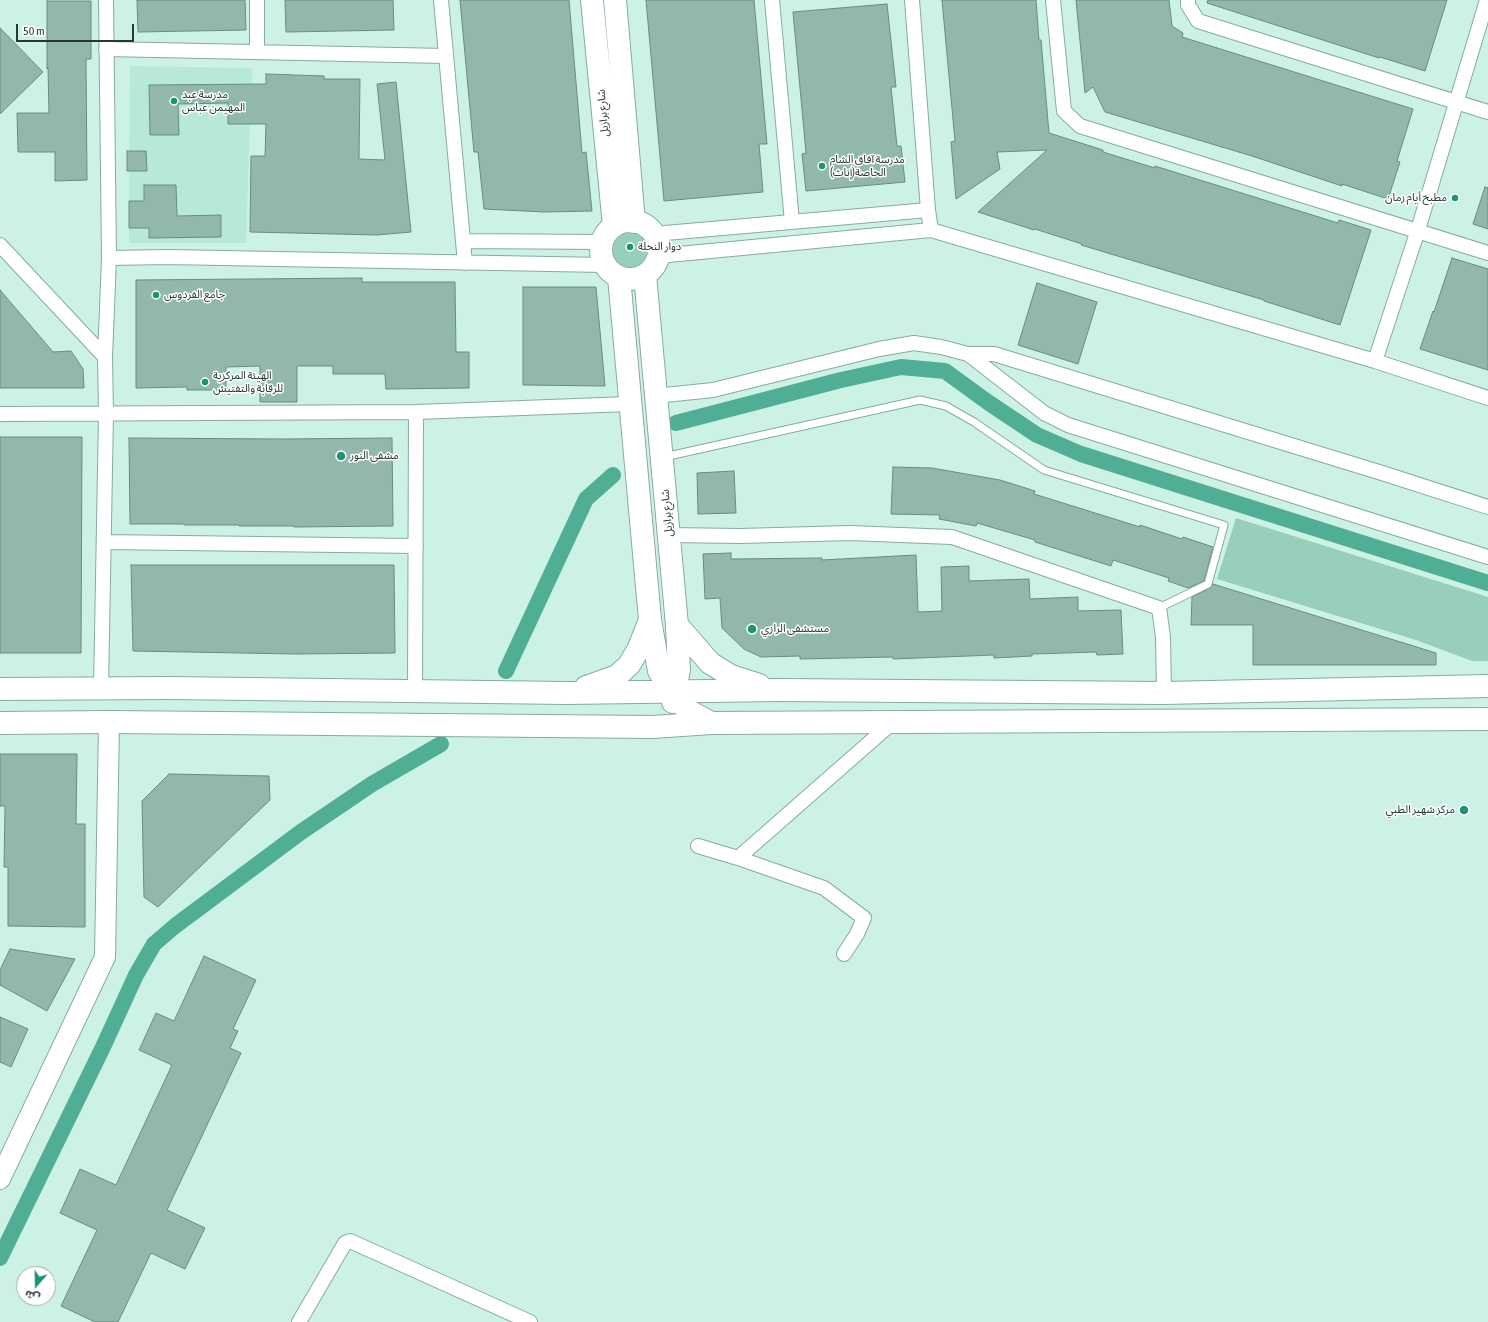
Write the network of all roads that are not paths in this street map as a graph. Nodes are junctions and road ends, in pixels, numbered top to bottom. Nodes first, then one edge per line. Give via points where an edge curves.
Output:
1 (106, 0) edge
2 (257, 0) edge
3 (440, 0) edge
4 (592, 0) edge
5 (615, 0) edge
6 (772, 0) edge
7 (912, 0) edge
8 (1053, 0) edge
9 (1188, 0) edge
10 (1487, 0) edge
11 (106, 49) junction
12 (257, 52) junction
13 (446, 56) junction
14 (1457, 102) junction
15 (1488, 112) edge
16 (928, 210) junction
17 (792, 222) junction
18 (617, 230) junction
19 (931, 230) junction
20 (1418, 230) junction
21 (654, 234) junction
22 (463, 241) junction
23 (0, 245) edge
24 (1488, 253) edge
25 (658, 256) junction
26 (109, 258) junction
27 (465, 263) junction
28 (612, 271) junction
29 (645, 275) junction
30 (968, 354) junction
31 (105, 357) junction
32 (1375, 361) junction
33 (655, 396) junction
34 (1488, 398) edge
35 (629, 404) junction
36 (416, 412) junction
37 (0, 414) edge
38 (106, 414) junction
39 (662, 458) junction
40 (1488, 507) edge
41 (669, 535) junction
42 (104, 542) junction
43 (416, 546) junction
44 (1488, 557) edge
45 (1159, 608) junction
46 (650, 620) junction
47 (677, 625) junction
48 (1488, 686) edge
49 (0, 689) edge
50 (101, 689) junction
51 (780, 690) junction
52 (415, 692) junction
53 (675, 692) junction
54 (567, 693) junction
55 (1164, 693) junction
56 (1488, 718) edge
57 (109, 722) junction
58 (893, 722) junction
59 (0, 723) edge
60 (711, 723) junction
61 (653, 727) junction
62 (698, 846) dead end
63 (738, 858) junction
64 (844, 954) dead end
65 (0, 1179) edge
66 (299, 1322) edge
67 (530, 1322) edge

1 - 11 street
2 - 12 street
3 - 13 street
4 - 18 highway, شارع برازيل
5 - 18 highway, شارع برازيل
6 - 17 street
7 - 16 street
8 - 20 street via 1064,112 1080,126
9 - 14 street via 1188,5 1198,21
10 - 14 street
11 - 12 street
11 - 26 street
12 - 13 street
13 - 22 street
14 - 15 street
14 - 20 street
16 - 17 street
16 - 19 street
17 - 21 street
18 - 21 highway via 647,227
18 - 22 street
18 - 28 highway via 601,252
19 - 25 street
19 - 32 street
20 - 24 street
20 - 32 street
21 - 25 highway via 659,246
22 - 27 street
23 - 31 street
25 - 29 highway via 653,268
26 - 27 street
26 - 31 street
27 - 28 street
28 - 29 highway via 628,279
28 - 35 highway
29 - 33 highway, شارع برازيل
30 - 33 street via 914,343 879,349 713,390
30 - 40 street via 994,354
30 - 44 street via 1044,413 1068,424
31 - 38 street
32 - 34 street
33 - 39 highway, شارع برازيل
35 - 36 street
35 - 46 highway
36 - 38 street
36 - 43 street
37 - 38 street
38 - 42 street
39 - 41 highway, شارع برازيل
39 - 45 lane via 920,400 946,406 1044,470 1224,525 1208,584
41 - 45 street via 850,533 952,537
41 - 47 highway, شارع برازيل
42 - 43 street
42 - 50 street
43 - 52 street
45 - 55 street via 1163,636
46 - 53 highway via 658,671
46 - 54 highway via 630,664 617,676
47 - 51 highway via 710,663 731,676
47 - 53 highway, شارع برازيل via 679,670
48 - 55 highway
49 - 50 highway
50 - 52 highway
51 - 53 highway
51 - 55 highway
52 - 54 highway
53 - 54 highway
53 - 60 highway via 687,710
53 - 61 highway, شارع برازيل via 671,709
56 - 58 highway
57 - 59 highway
57 - 61 highway
57 - 65 main road via 105,957
58 - 60 highway
58 - 63 street
60 - 61 highway
62 - 63 street
63 - 64 street via 824,888 864,918
66 - 67 street via 345,1243 350,1241

